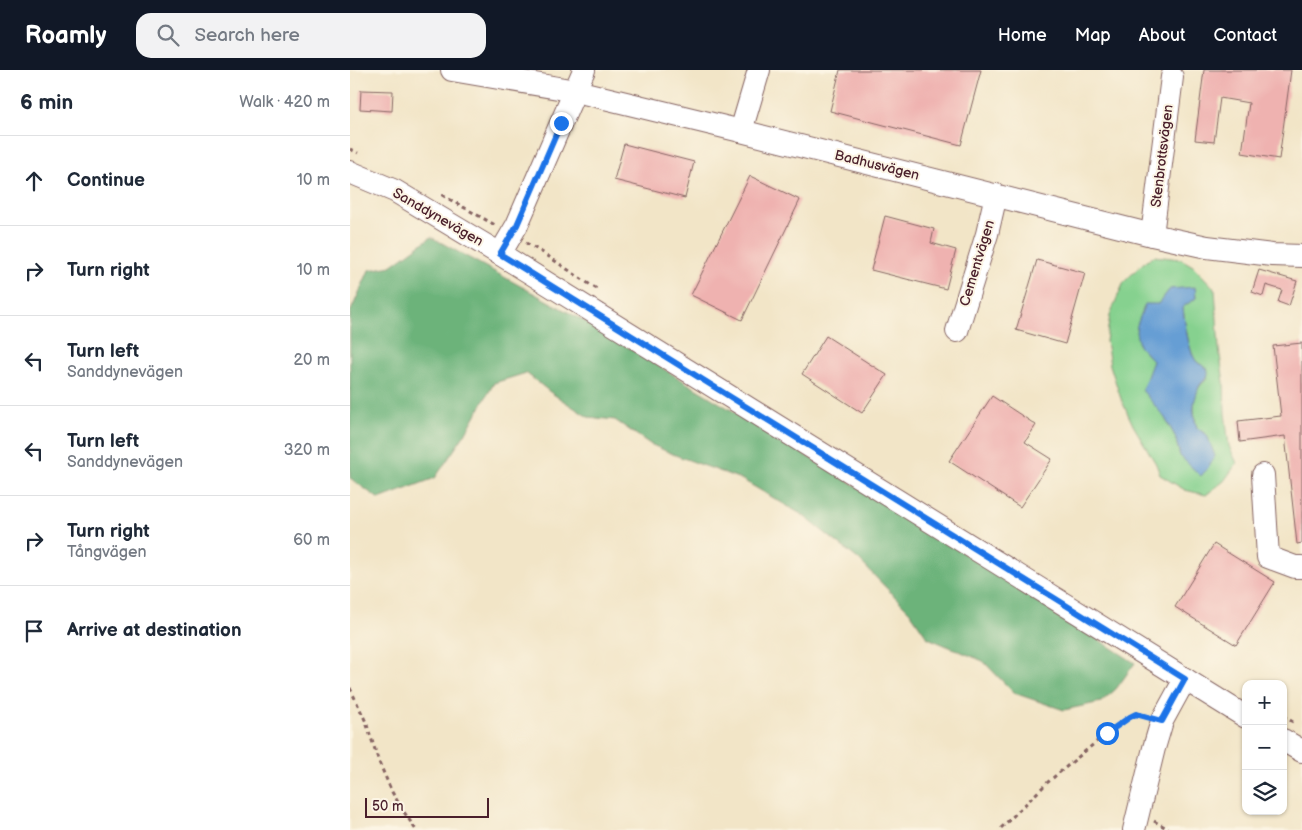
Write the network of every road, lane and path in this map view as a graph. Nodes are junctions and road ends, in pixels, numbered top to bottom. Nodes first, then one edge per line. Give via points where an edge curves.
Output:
1 (452, 70) edge
2 (584, 70) edge
3 (759, 70) edge
4 (1172, 77) dead end
5 (576, 91) junction
6 (741, 131) junction
7 (350, 172) edge
8 (996, 195) junction
9 (1152, 235) junction
10 (500, 254) junction
11 (1302, 256) edge
12 (957, 331) dead end
13 (1263, 475) dead end
14 (1302, 567) edge
15 (1185, 679) junction
16 (350, 688) edge
17 (1242, 715) edge
18 (1162, 721) junction
19 (1287, 742) edge
20 (1302, 751) edge
21 (1001, 828) dead end
22 (416, 830) edge
23 (1134, 830) edge

1 - 5 street, Badhusvägen
2 - 5 street
3 - 6 street
4 - 9 street, Stenbrottsvägen
5 - 6 street, Badhusvägen
5 - 10 street via 517,225
6 - 8 street, Badhusvägen
7 - 10 street, Sanddynevägen via 395,191
8 - 9 street, Badhusvägen
8 - 12 street, Cementvägen
9 - 11 street, Badhusvägen via 1207,247
10 - 15 street, Sanddynevägen
13 - 14 street via 1268,557
15 - 17 street, Sanddynevägen
15 - 18 street
16 - 22 path via 392,792
18 - 21 path via 1136,714 1130,717 1048,782
18 - 23 street
19 - 20 street

